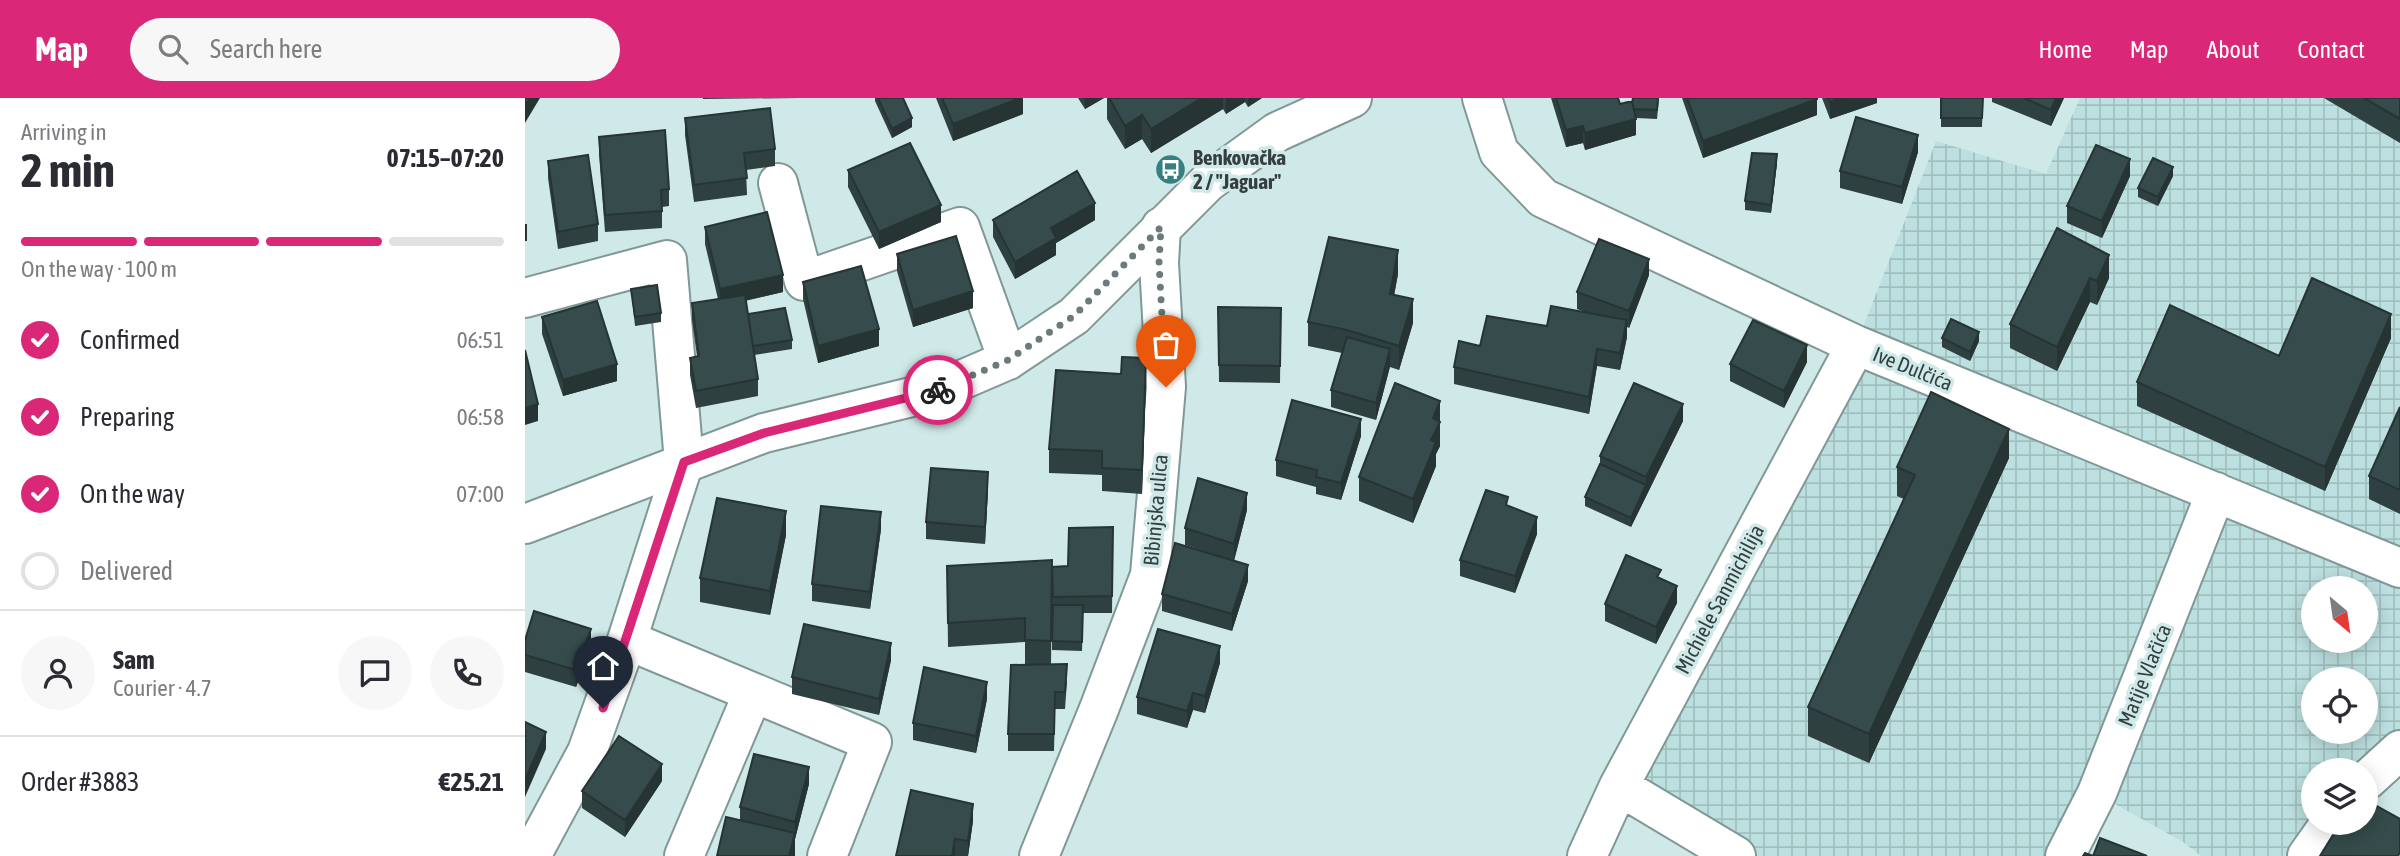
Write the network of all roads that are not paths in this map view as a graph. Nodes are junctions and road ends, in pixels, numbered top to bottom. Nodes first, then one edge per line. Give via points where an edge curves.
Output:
1 (1352, 98) edge
2 (1482, 98) edge
3 (1309, 107) edge
4 (778, 183) dead end
5 (1161, 227) junction
6 (525, 298) edge
7 (1856, 345) junction
8 (1008, 360) junction
9 (684, 462) junction
10 (2216, 492) junction
11 (525, 524) edge
12 (2400, 568) edge
13 (627, 640) junction
14 (753, 693) junction
15 (2400, 750) edge
16 (2378, 770) edge
17 (1619, 786) junction
18 (2322, 835) edge
19 (531, 856) edge
20 (684, 856) edge
21 (827, 856) edge
22 (1039, 856) edge
23 (1587, 856) edge
24 (1736, 856) edge
25 (2065, 856) edge
26 (2307, 856) edge

1 - 3 street
2 - 7 street, Ive Dulčića via 1499,152 1543,198
3 - 5 street via 1207,182
4 - 8 street via 804,281 960,227
5 - 8 street via 1074,316
5 - 22 street, Bibinjska ulica via 1166,387 1150,575
6 - 9 street via 667,260
7 - 10 street, Ive Dulčića
7 - 17 street, Michiele Sanmichilija
8 - 9 street via 936,391 764,433
9 - 11 street
9 - 13 street
10 - 12 street, Ive Dulčića
10 - 25 street, Matije Vlačića via 2097,793
13 - 14 street
13 - 19 street via 587,752
14 - 20 street
14 - 21 street via 872,742
15 - 16 street
17 - 23 street, Michiele Sanmichilija
17 - 24 street
18 - 26 street

